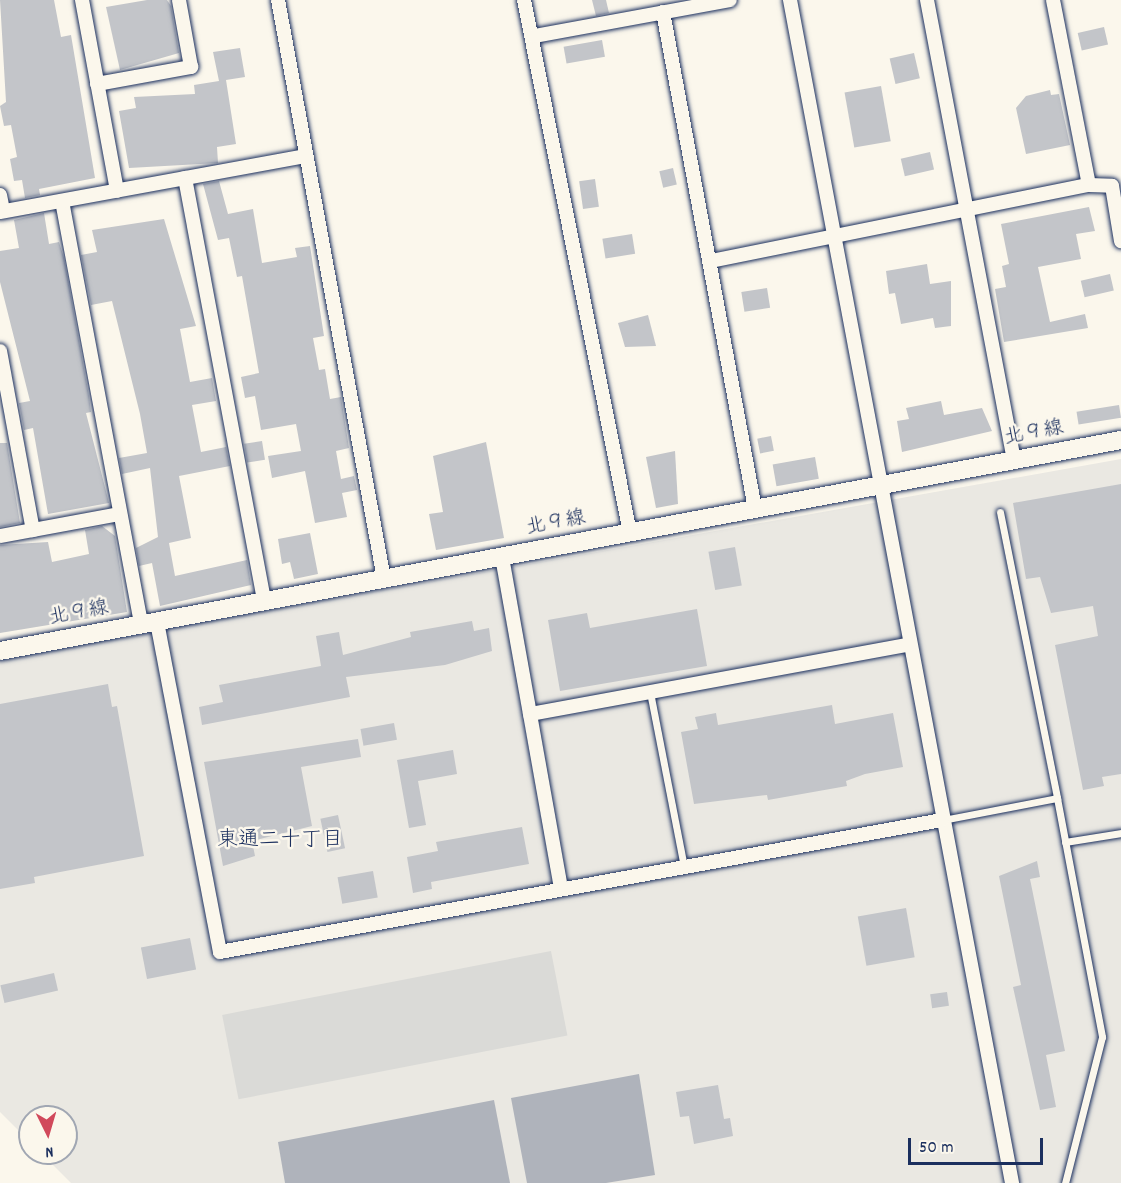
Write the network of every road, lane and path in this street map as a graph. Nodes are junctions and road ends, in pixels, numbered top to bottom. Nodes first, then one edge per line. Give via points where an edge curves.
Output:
1 (82, 0) edge
2 (178, 0) edge
3 (278, 0) edge
4 (524, 0) edge
5 (730, 0) edge
6 (790, 0) edge
7 (927, 0) edge
8 (1053, 0) edge
9 (663, 12) junction
10 (534, 36) junction
11 (97, 84) junction
12 (305, 156) junction
13 (185, 178) junction
14 (1089, 185) junction
15 (117, 191) junction
16 (0, 195) edge
17 (62, 201) junction
18 (966, 209) junction
19 (2, 212) edge
20 (833, 236) junction
21 (1121, 241) edge
22 (711, 261) junction
23 (0, 351) edge
24 (1121, 440) edge
25 (1014, 460) junction
26 (879, 486) junction
27 (755, 509) junction
28 (1000, 512) dead end
29 (120, 514) junction
30 (33, 530) junction
31 (630, 533) junction
32 (0, 536) edge
33 (501, 557) junction
34 (384, 579) junction
35 (264, 601) junction
36 (149, 623) junction
37 (910, 644) junction
38 (0, 651) edge
39 (650, 692) junction
40 (530, 714) junction
41 (1057, 798) junction
42 (942, 820) junction
43 (1121, 832) edge
44 (1065, 842) junction
45 (684, 867) junction
46 (561, 888) junction
47 (1012, 1183) edge
48 (1065, 1183) edge

1 - 11 street
2 - 11 street via 191,67
3 - 12 street
4 - 10 street
5 - 9 street
6 - 20 street
7 - 18 street
8 - 14 street
9 - 10 street
9 - 22 street
10 - 31 street
11 - 15 street
12 - 13 street
12 - 34 street
13 - 15 street
13 - 35 street
14 - 18 street
14 - 21 street via 1112,186
15 - 17 street
16 - 19 street
17 - 19 street
17 - 29 street
18 - 20 street
18 - 25 street
20 - 22 street
20 - 26 street
22 - 27 street
23 - 30 street
24 - 25 street, 北９線
25 - 26 street, 北９線
26 - 27 street, 北９線
26 - 37 street
27 - 31 street, 北９線
28 - 41 lane
29 - 30 street
29 - 36 street
30 - 32 street
31 - 33 street, 北９線
33 - 34 street, 北９線
33 - 40 street
34 - 35 street, 北９線
35 - 36 street, 北９線
36 - 38 street, 北９線
36 - 46 street via 220,952
37 - 39 street
37 - 42 street
39 - 40 street
39 - 45 lane
40 - 46 street
41 - 42 lane
41 - 44 lane
42 - 45 street
42 - 47 street
43 - 44 lane
44 - 48 lane via 1102,1037
45 - 46 street

